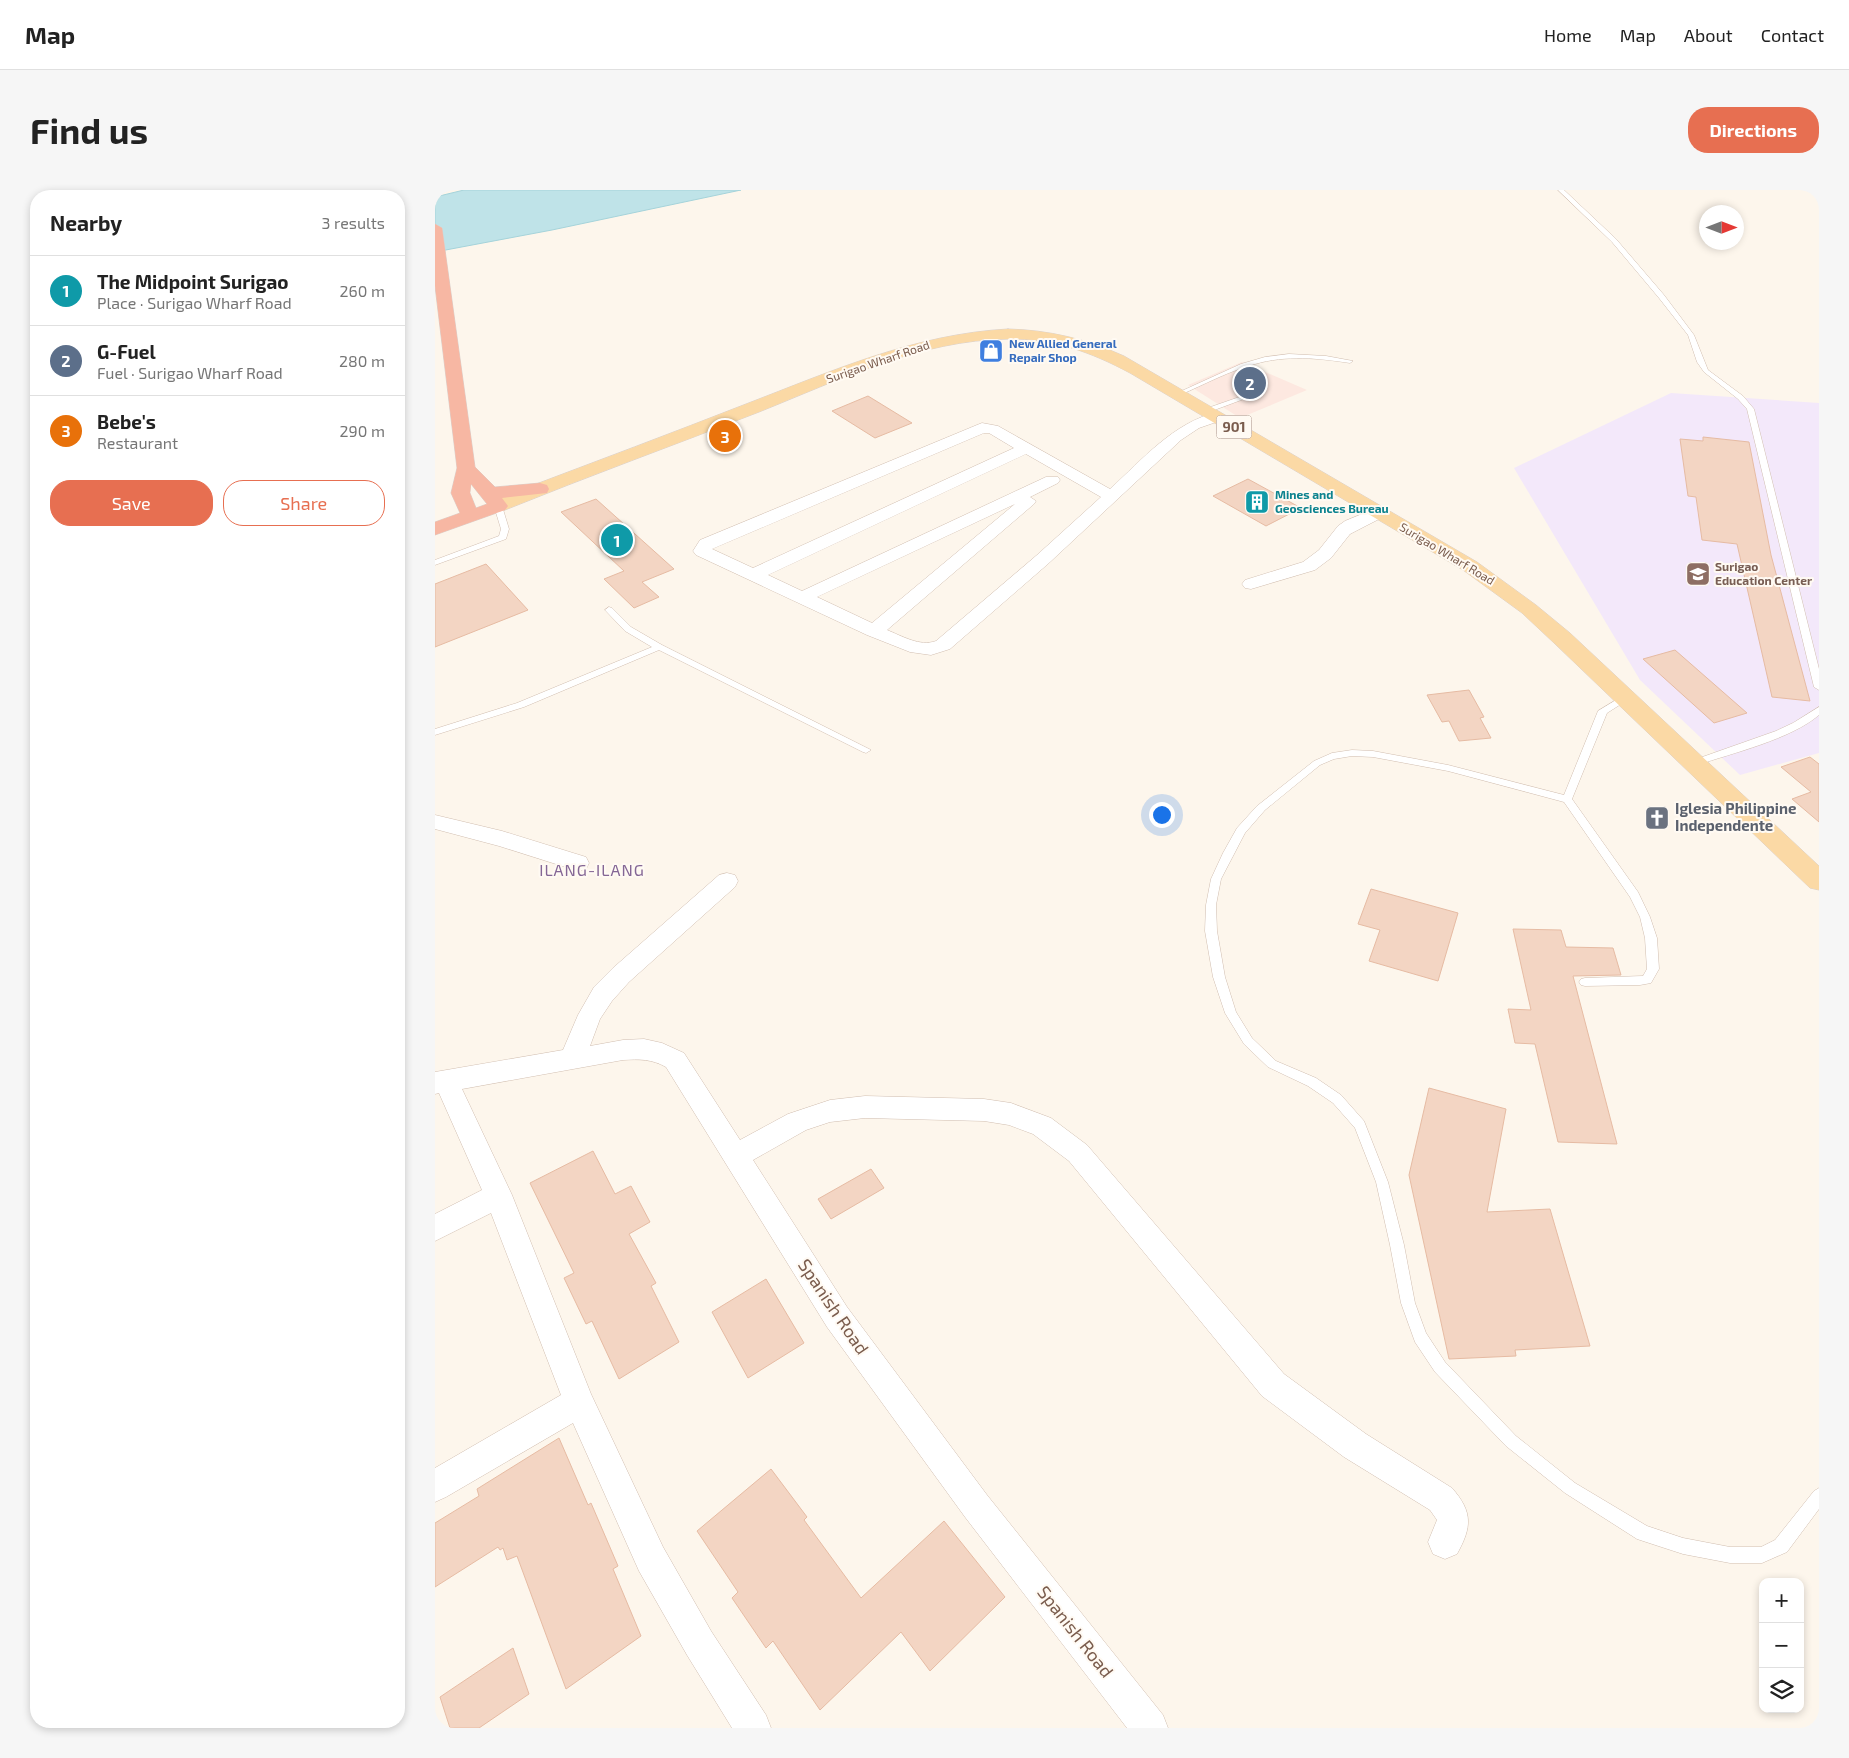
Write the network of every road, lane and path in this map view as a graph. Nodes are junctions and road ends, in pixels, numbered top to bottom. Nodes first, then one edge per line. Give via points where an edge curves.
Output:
1 (1561, 190) edge
2 (435, 228) edge
3 (1350, 361) dead end
4 (1257, 389) dead end
5 (1178, 394) junction
6 (1211, 413) junction
7 (1026, 448) junction
8 (465, 468) junction
9 (1068, 472) junction
10 (1052, 480) junction
11 (1112, 497) junction
12 (494, 500) junction
13 (467, 509) junction
14 (1377, 513) junction
15 (435, 528) edge
16 (435, 563) edge
17 (753, 575) junction
18 (1251, 584) dead end
19 (801, 598) junction
20 (609, 610) dead end
21 (874, 631) junction
22 (659, 648) junction
23 (1819, 687) edge
24 (1625, 697) junction
25 (1819, 710) edge
26 (435, 732) edge
27 (866, 750) dead end
28 (1694, 763) junction
29 (1567, 799) junction
30 (435, 822) edge
31 (578, 863) dead end
32 (727, 881) dead end
33 (1819, 881) edge
34 (1585, 982) dead end
35 (573, 1058) junction
36 (441, 1082) edge
37 (735, 1157) junction
38 (498, 1195) junction
39 (435, 1228) edge
40 (579, 1402) junction
41 (435, 1486) edge
42 (1819, 1496) edge
43 (1445, 1542) dead end
44 (753, 1728) edge
45 (1150, 1728) edge

1 - 23 lane via 1626,253 1655,287 1691,336 1697,356 1707,372 1750,408
2 - 8 highway
3 - 5 lane via 1317,356 1275,357 1253,362 1237,372
4 - 6 lane
5 - 6 main road, Surigao Wharf Road / 901
5 - 12 main road, Surigao Wharf Road / 901 via 1120,360 1070,340 1017,334 966,337 879,360 540,489
6 - 11 street via 1176,437
6 - 14 main road, Surigao Wharf Road / 901
7 - 9 street
7 - 17 street
7 - 17 street via 993,428 978,429 702,548 703,553
8 - 12 highway
8 - 13 highway via 459,492
9 - 10 street
9 - 11 street
10 - 19 street
10 - 21 street
11 - 21 street via 943,645 931,649 917,648
12 - 13 highway
12 - 16 lane via 505,529 503,537
13 - 15 highway
14 - 18 street via 1351,524 1325,554 1309,566
14 - 24 main road, Surigao Wharf Road / 901 via 1500,587 1562,638
17 - 19 street
19 - 21 street
20 - 22 lane via 628,630
22 - 26 lane via 520,707
22 - 27 lane
24 - 28 main road, Surigao Wharf Road / 901
24 - 29 lane via 1603,711
25 - 28 lane via 1809,719
28 - 33 main road, Surigao Wharf Road / 901
29 - 34 lane via 1634,896 1651,938 1653,969 1647,980
29 - 42 lane via 1448,768 1373,754 1338,755 1317,763 1261,808 1241,831 1217,879 1211,905 1211,931 1219,977 1231,1013 1248,1041 1272,1064 1311,1082 1337,1099 1360,1124 1382,1182 1408,1303 1420,1337 1440,1367 1511,1441 1570,1488 1643,1533 1692,1548 1730,1555 1762,1555 1781,1546
30 - 31 street
32 - 35 street via 621,974 603,994 580,1036
35 - 36 street, Spanish Road
35 - 37 street, Spanish Road via 623,1050 662,1052 675,1060
36 - 38 street
37 - 43 street via 797,1122 831,1111 865,1107 984,1110 1011,1114 1042,1126 1078,1152 1273,1385 1349,1443 1441,1499 1454,1519 1453,1529
37 - 45 street, Spanish Road via 837,1317 976,1506
38 - 39 street
38 - 40 street
40 - 41 street
40 - 44 street via 651,1559

